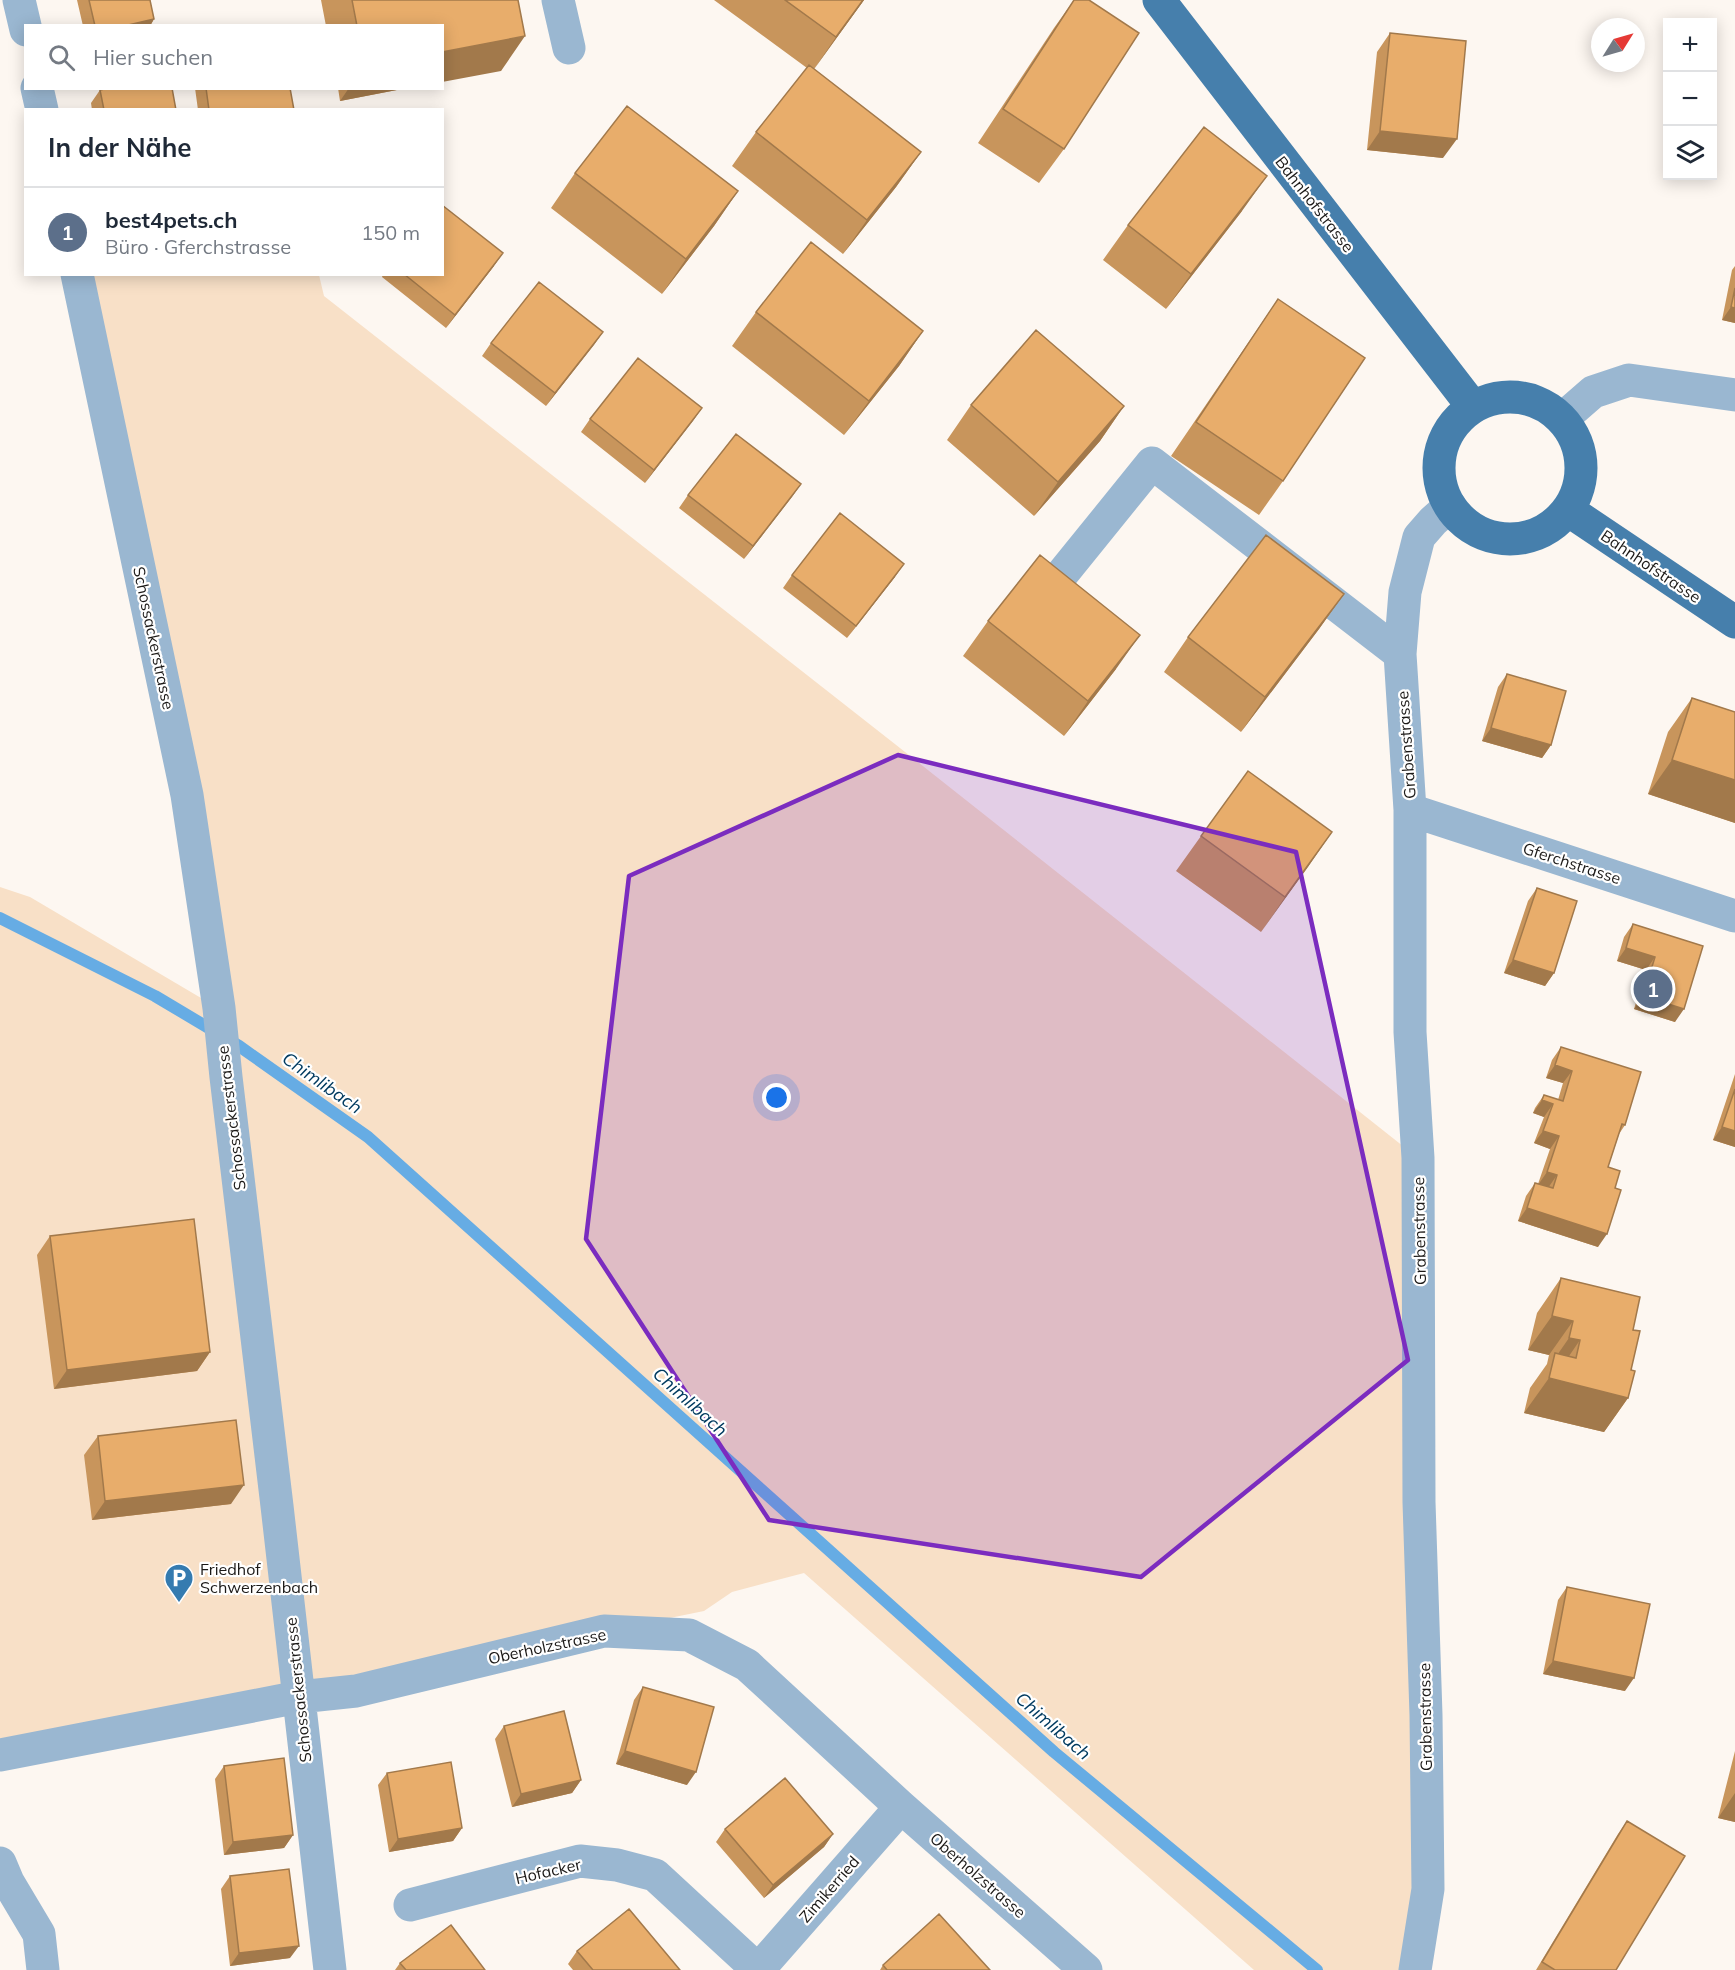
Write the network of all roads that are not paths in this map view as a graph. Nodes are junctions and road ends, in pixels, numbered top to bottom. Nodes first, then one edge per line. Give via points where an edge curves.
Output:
1 (20, 0) edge
2 (558, 0) edge
3 (1158, 0) edge
4 (25, 24) edge
5 (569, 48) dead end
6 (37, 90) edge
7 (42, 108) edge
8 (77, 276) edge
9 (1735, 395) edge
10 (1473, 407) junction
11 (1562, 419) junction
12 (1450, 506) junction
13 (1568, 510) junction
14 (1046, 594) edge
15 (1735, 622) edge
16 (1400, 654) junction
17 (1410, 810) junction
18 (1735, 915) edge
19 (299, 1697) junction
20 (0, 1755) edge
21 (901, 1807) junction
22 (0, 1863) edge
23 (410, 1905) dead end
24 (43, 1970) edge
25 (330, 1970) edge
26 (758, 1970) edge
27 (1086, 1970) edge
28 (1415, 1970) edge

1 - 4 street
2 - 5 street
3 - 10 main road, Bahnhofstrasse
6 - 7 street
8 - 19 street, Schossackerstrasse via 187,795 219,1008
9 - 11 street via 1629,380 1593,392
10 - 11 main road via 1510,396 1547,406
10 - 12 main road via 1455,421 1443,441 1440,485
11 - 13 main road via 1574,435 1582,474
12 - 13 main road via 1462,522 1479,533 1518,540 1554,525
12 - 16 street, Grabenstrasse via 1419,537 1406,592
13 - 15 main road, Bahnhofstrasse
14 - 16 street via 1152,463
16 - 17 street, Grabenstrasse
17 - 18 street, Gferchstrasse
17 - 28 street, Grabenstrasse via 1410,1032 1418,1158 1419,1502 1428,1877
19 - 20 street, Oberholzstrasse
19 - 21 street, Oberholzstrasse via 356,1691 604,1631 689,1635 747,1665
19 - 25 street, Schossackerstrasse
21 - 26 street, Zimikerried
21 - 27 street, Oberholzstrasse
22 - 24 street via 39,1934
23 - 26 street, Hofacker via 580,1862 617,1865 655,1875

